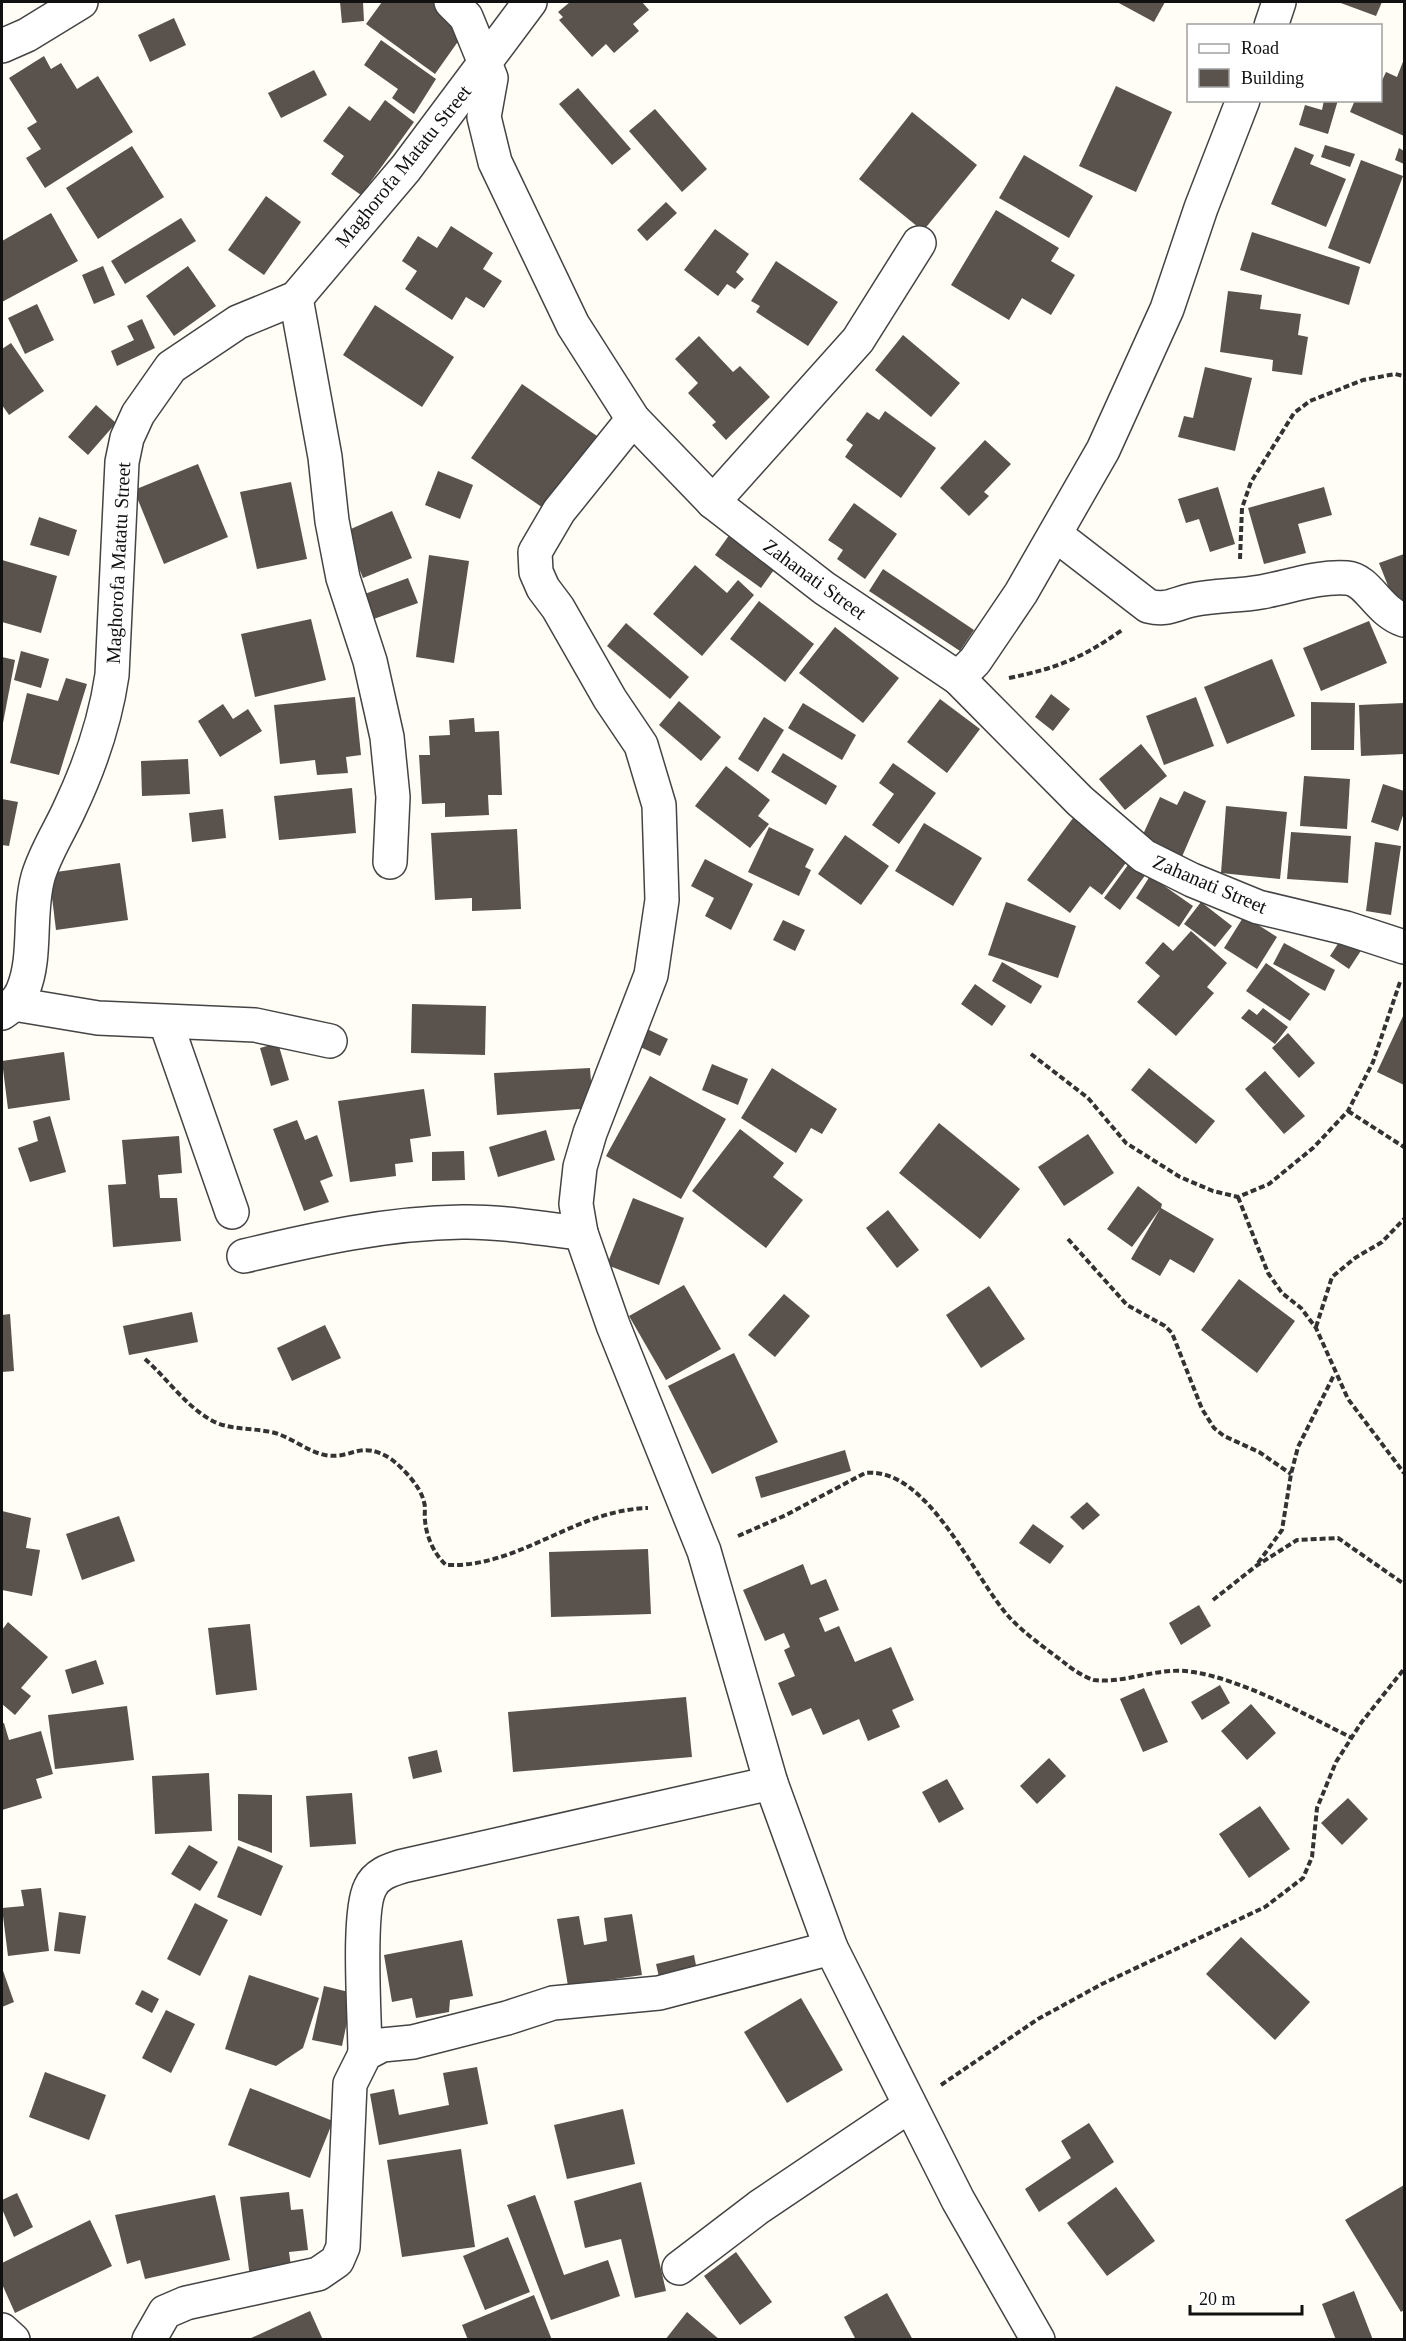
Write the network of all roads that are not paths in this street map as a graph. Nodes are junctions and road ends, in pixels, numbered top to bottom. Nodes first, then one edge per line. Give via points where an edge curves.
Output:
1 (81, 2) edge
2 (451, 2) edge
3 (530, 2) edge
4 (1279, 2) edge
5 (1272, 24) edge
6 (2, 46) edge
7 (486, 61) junction
8 (1242, 102) edge
9 (919, 243) dead end
10 (296, 297) junction
11 (633, 419) junction
12 (712, 502) junction
13 (1056, 535) junction
14 (1404, 621) edge
15 (966, 670) junction
16 (390, 862) dead end
17 (1404, 946) edge
18 (8, 1009) edge
19 (166, 1023) junction
20 (330, 1041) dead end
21 (232, 1212) dead end
22 (581, 1233) junction
23 (244, 1256) dead end
24 (771, 1784) junction
25 (831, 1948) junction
26 (365, 2054) junction
27 (909, 2106) junction
28 (679, 2268) dead end
29 (2, 2330) edge
30 (13, 2340) edge
31 (149, 2340) edge
32 (1038, 2340) edge

1 - 6 street
2 - 7 street, Zahanati Street via 466,17
3 - 7 street, Maghorofa Matatu Street
4 - 5 street
7 - 10 street, Maghorofa Matatu Street via 406,168
7 - 11 street, Zahanati Street via 491,78 484,117 495,162 573,326
8 - 13 street via 1167,309 1103,450
9 - 12 street via 858,340
10 - 16 street via 343,578 370,661 387,737 393,797
10 - 18 street, Maghorofa Matatu Street via 238,322 171,367 138,414 127,438 122,462 108,709 96,748 38,876 31,912 27,980 23,992
11 - 12 street, Zahanati Street
11 - 22 street via 559,511 535,552 543,588 641,745 659,805 662,900 651,975 580,1167 576,1204
12 - 15 street, Zahanati Street via 824,588
13 - 14 street via 1148,606 1163,609 1190,600 1349,578 1365,586 1393,617
13 - 15 street via 1021,593
15 - 17 street, Zahanati Street via 1080,801 1144,856 1258,907
18 - 19 street
19 - 20 street via 255,1025
19 - 21 street
22 - 23 street via 464,1222 406,1225 323,1237
22 - 24 street via 617,1336 704,1551
24 - 25 street
24 - 26 street via 403,1866 378,1877 367,1897 364,1934
25 - 26 street via 659,1993 553,2003 413,2042 382,2045
25 - 27 street
26 - 31 street via 350,2084 343,2247 337,2261 318,2274 186,2303 165,2312
27 - 28 street via 759,2207
27 - 32 street
29 - 30 street

